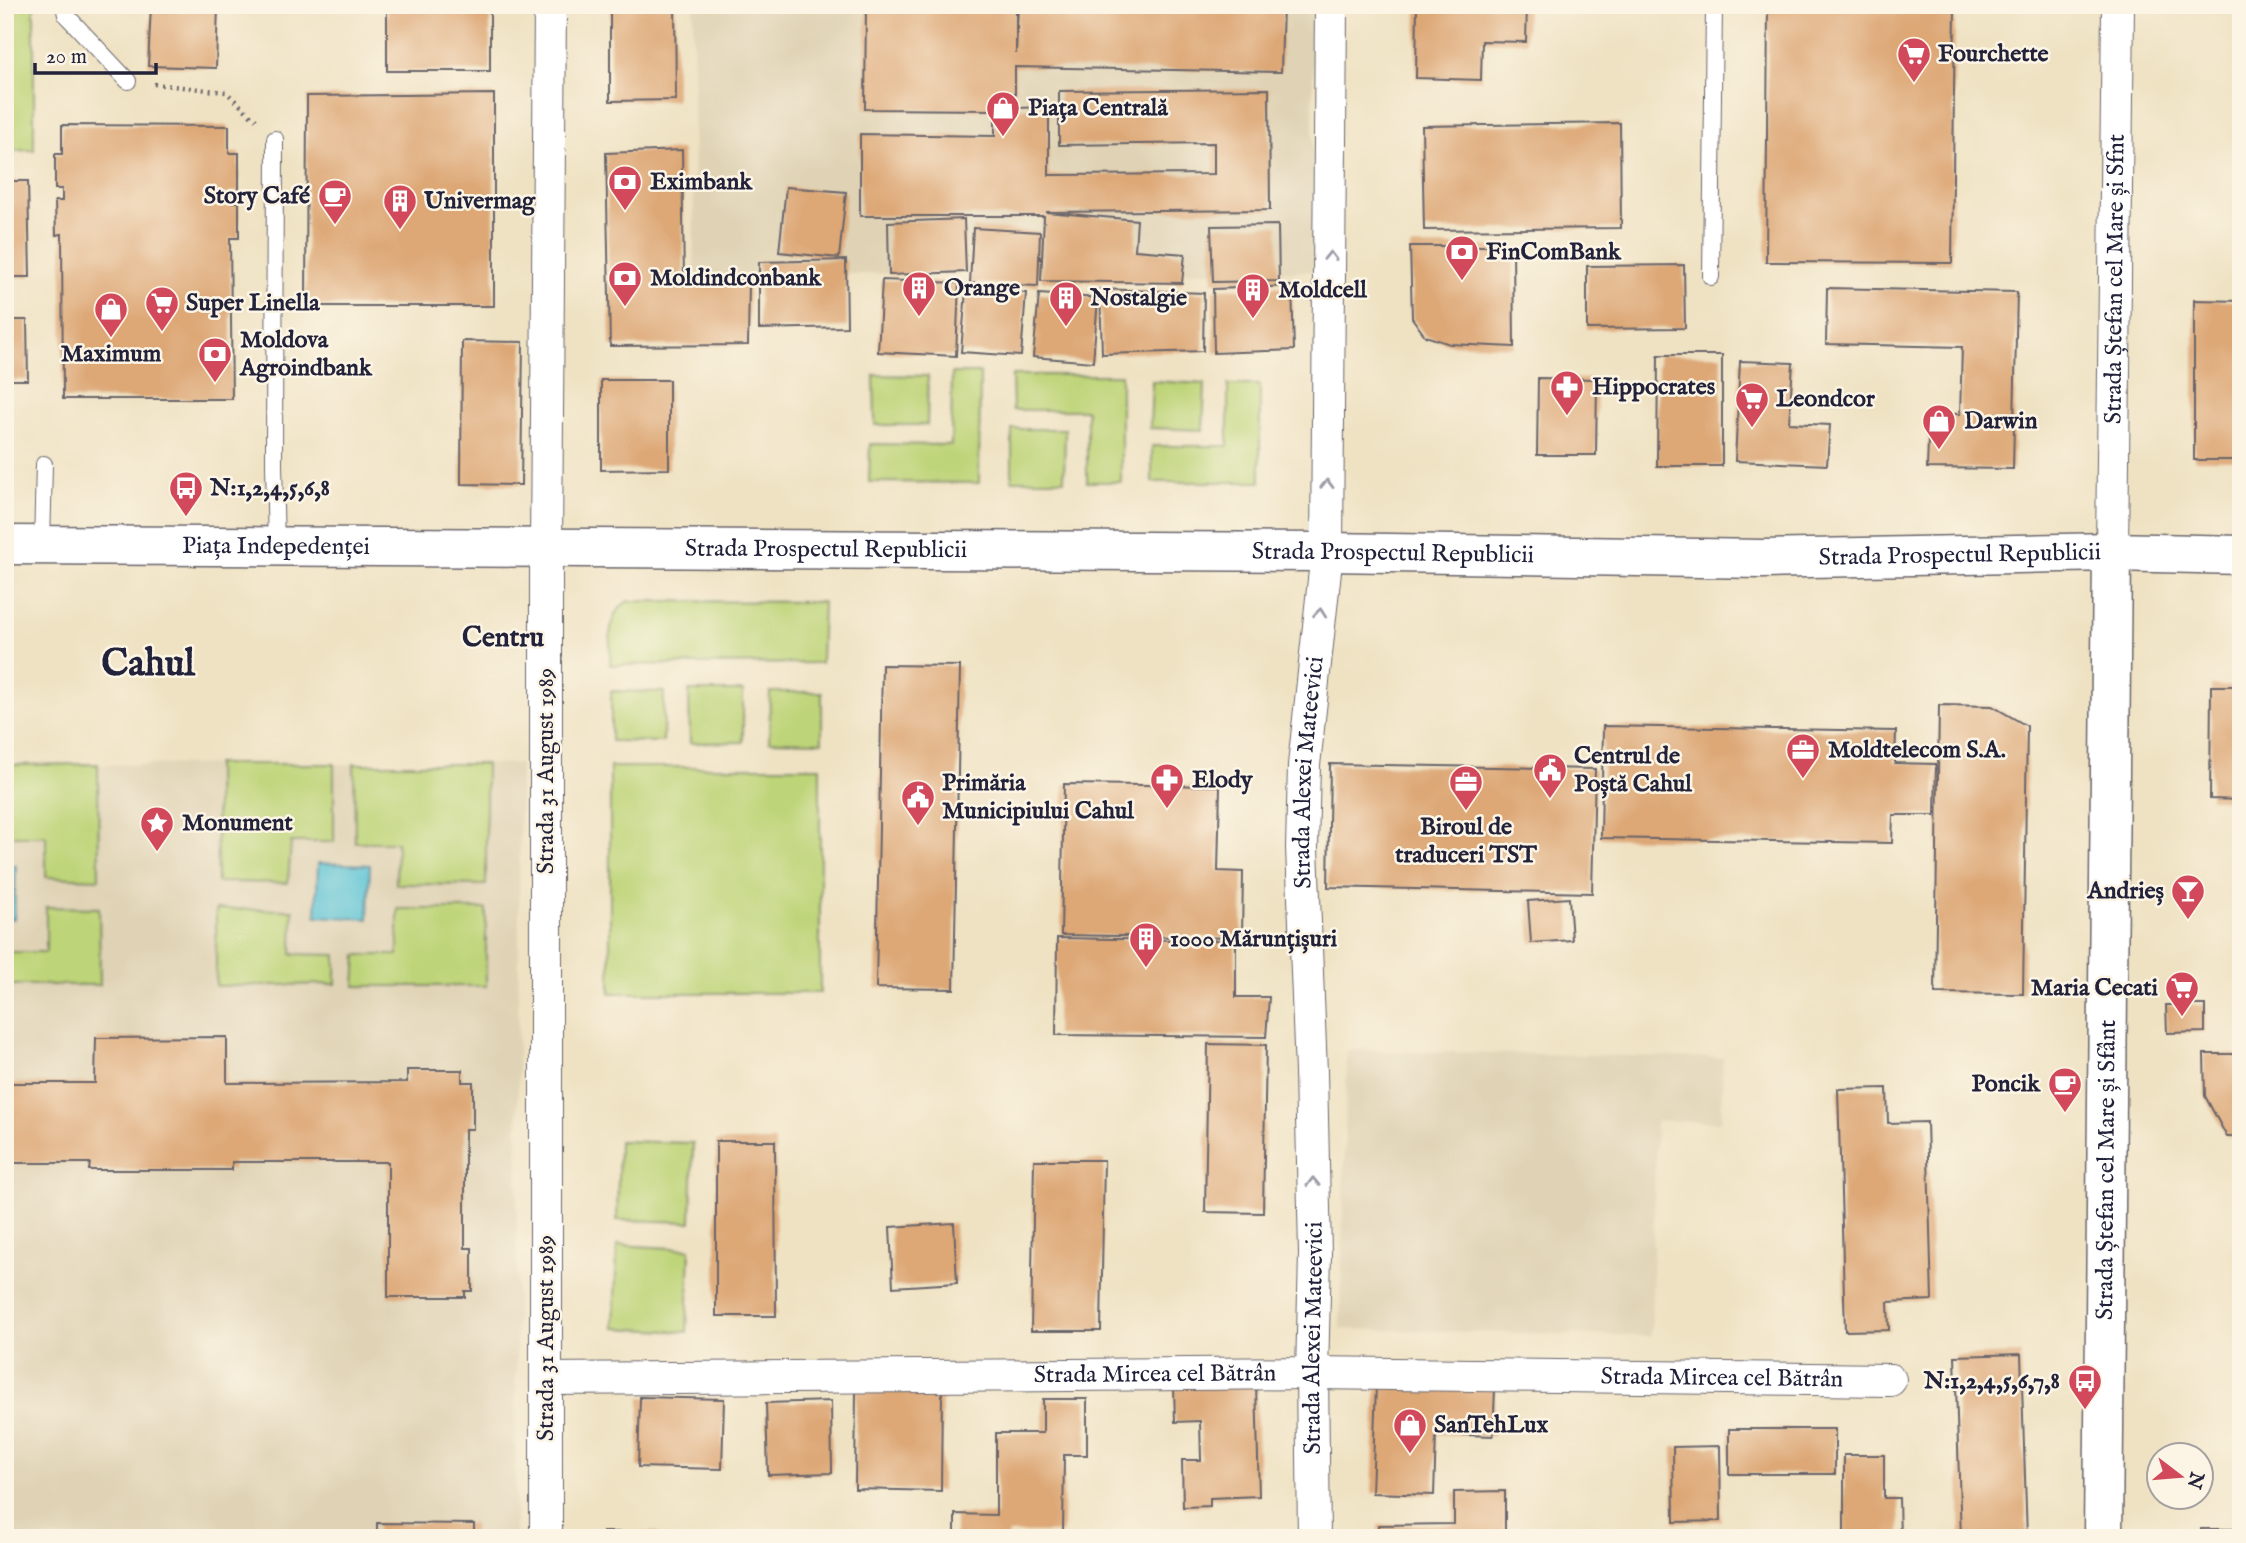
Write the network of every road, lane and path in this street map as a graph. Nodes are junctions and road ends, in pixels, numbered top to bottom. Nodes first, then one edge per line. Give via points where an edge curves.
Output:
1 (64, 5) edge
2 (550, 5) edge
3 (1331, 5) edge
4 (1714, 5) edge
5 (2118, 5) edge
6 (128, 81) joint
7 (275, 139) joint
8 (1711, 277) dead end
9 (44, 464) dead end
10 (23, 545) edge
11 (276, 547) junction
12 (546, 549) junction
13 (1326, 552) junction
14 (2112, 552) junction
15 (2241, 555) edge
16 (1312, 1373) junction
17 (546, 1379) junction
18 (1890, 1380) dead end
19 (546, 1538) edge
20 (1314, 1538) edge
21 (2103, 1538) edge

1 - 6 lane via 66,15
2 - 12 street, Strada 31 August 1989
13 -> 3 street, Strada Alexei Mateevici
4 - 8 lane
5 - 14 street, Strada Ștefan cel Mare și Sfnt
6 - 7 path via 226,92
7 - 11 lane
9 - 10 lane
10 - 11 main road, Piața Indepedenței
11 - 12 main road, Piața Indepedenței
12 - 13 main road, Strada Prospectul Republicii
12 - 17 street, Strada 31 August 1989
13 - 14 main road, Strada Prospectul Republicii via 1762,559
16 -> 13 street, Strada Alexei Mateevici via 1315,1254 1302,848 1304,765
14 - 15 main road, Strada Prospectul Republicii
14 - 21 main road, Strada Ștefan cel Mare și Sfânt
16 - 17 street, Strada Mircea cel Bătrân
16 - 18 street, Strada Mircea cel Bătrân
16 - 20 street, Strada Alexei Mateevici
17 - 19 street, Strada 31 August 1989

